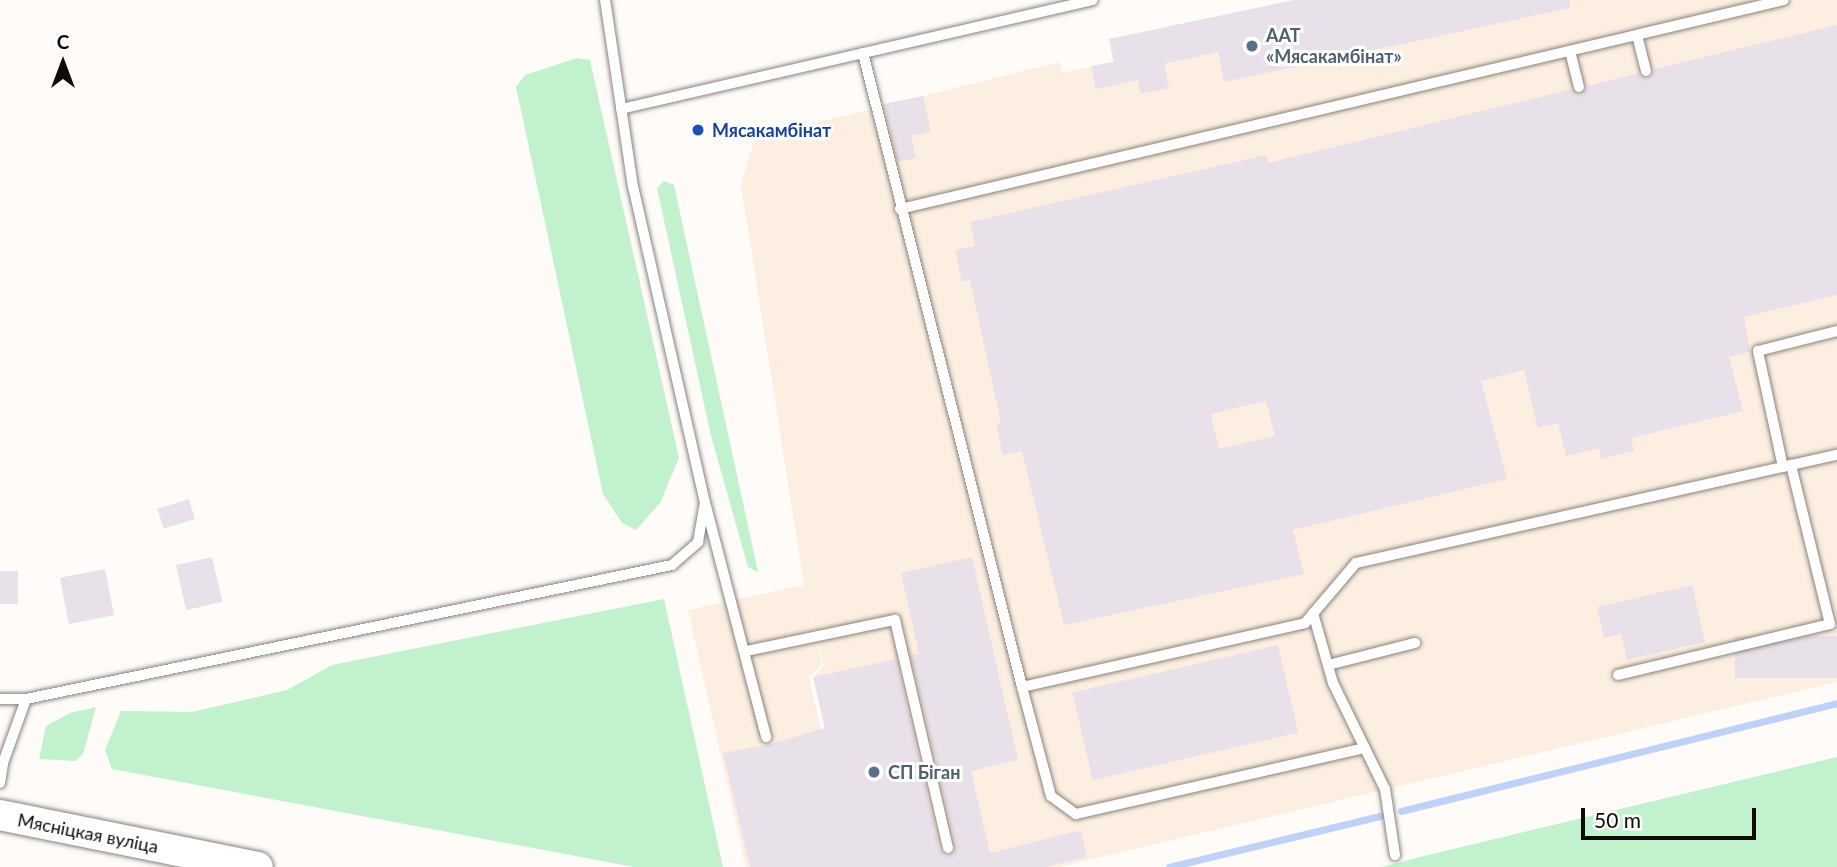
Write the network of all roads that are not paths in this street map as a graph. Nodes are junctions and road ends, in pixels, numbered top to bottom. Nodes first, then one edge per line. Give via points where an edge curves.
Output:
1 (605, 0) edge
2 (1093, 0) edge
3 (1784, 0) edge
4 (1637, 35) junction
5 (1570, 51) junction
6 (863, 53) junction
7 (1646, 71) dead end
8 (1579, 88) dead end
9 (621, 109) junction
10 (901, 209) junction
11 (1837, 331) edge
12 (1837, 455) edge
13 (1787, 466) junction
14 (705, 503) junction
15 (1313, 613) junction
16 (1415, 643) dead end
17 (746, 651) junction
18 (1328, 665) junction
19 (1618, 675) dead end
20 (1022, 687) junction
21 (0, 699) edge
22 (26, 699) junction
23 (766, 737) dead end
24 (1364, 748) junction
25 (0, 782) edge
26 (0, 816) edge
27 (948, 848) dead end
28 (1395, 855) dead end
29 (258, 867) edge

1 - 9 lane
2 - 6 lane
3 - 4 lane
4 - 5 lane
4 - 7 lane
5 - 8 lane
5 - 10 lane
6 - 9 lane
6 - 10 lane
9 - 14 lane via 633,187
10 - 20 lane
11 - 13 lane via 1758,351
12 - 13 lane
13 - 15 lane via 1356,563
13 - 19 lane via 1830,624
14 - 17 lane
14 - 22 lane via 698,542 672,565
15 - 18 lane
15 - 20 lane via 1305,623
16 - 18 lane
17 - 23 lane
17 - 27 lane via 895,620
18 - 24 lane
20 - 24 lane via 1051,796 1076,814
21 - 22 lane
22 - 25 lane
24 - 28 lane via 1385,789
26 - 29 main road, Мясніцкая вуліца

